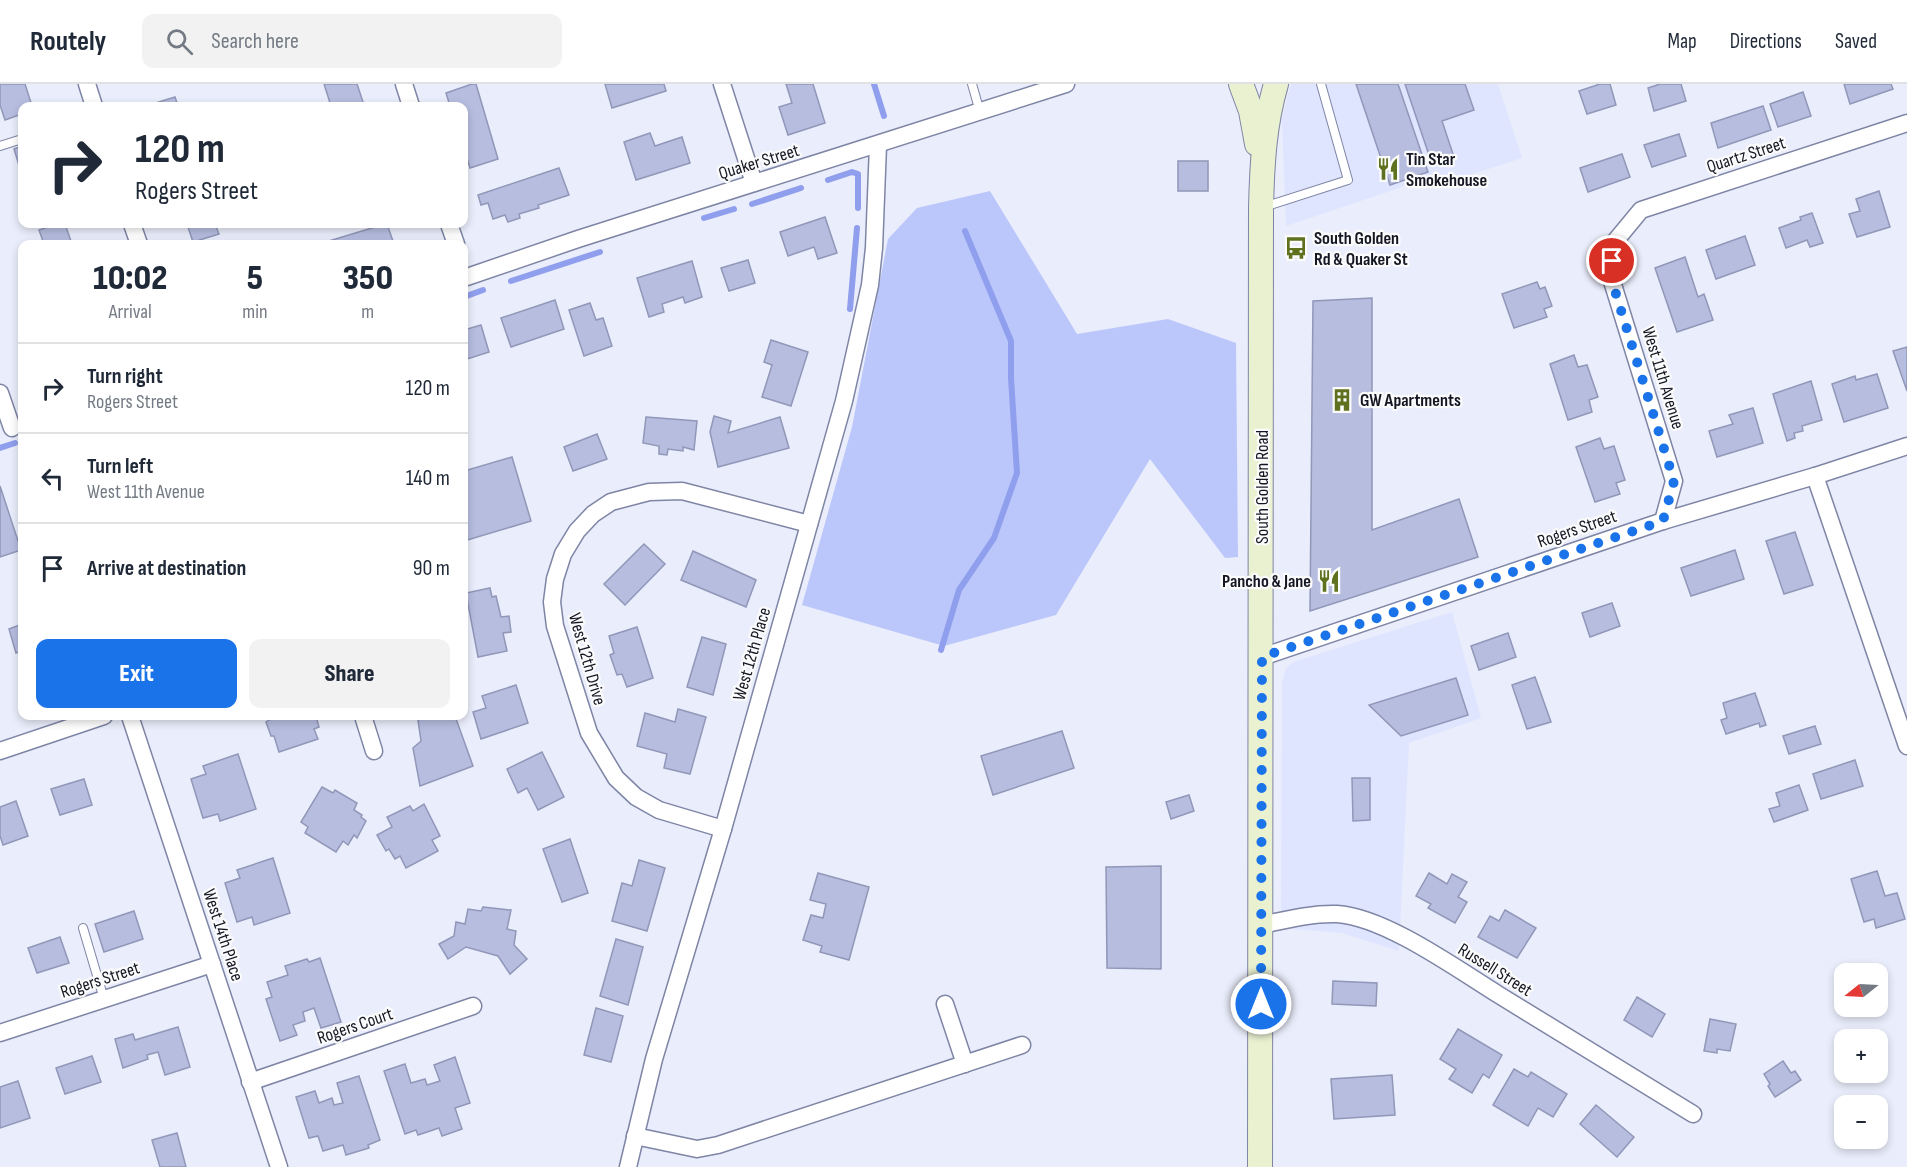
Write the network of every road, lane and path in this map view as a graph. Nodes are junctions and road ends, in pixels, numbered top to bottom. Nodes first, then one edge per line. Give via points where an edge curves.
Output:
1 (87, 84) edge
2 (404, 84) edge
3 (722, 84) edge
4 (972, 84) edge
5 (1066, 84) edge
6 (1241, 84) edge
7 (1276, 84) edge
8 (1321, 84) edge
9 (93, 102) edge
10 (410, 102) edge
11 (980, 112) junction
12 (1907, 123) edge
13 (18, 140) edge
14 (878, 145) junction
15 (0, 146) edge
16 (1262, 167) junction
17 (754, 183) junction
18 (1261, 208) junction
19 (1612, 245) joint
20 (468, 274) edge
21 (0, 393) edge
22 (11, 428) edge
23 (1907, 446) edge
24 (1815, 476) junction
25 (1663, 521) junction
26 (809, 524) junction
27 (1262, 657) junction
28 (93, 720) edge
29 (131, 720) edge
30 (364, 720) edge
31 (1907, 746) edge
32 (0, 751) edge
33 (374, 751) dead end
34 (723, 829) junction
35 (1260, 925) junction
36 (83, 928) dead end
37 (212, 964) junction
38 (104, 999) junction
39 (945, 1004) dead end
40 (473, 1006) dead end
41 (0, 1033) edge
42 (1022, 1045) dead end
43 (965, 1064) junction
44 (250, 1082) junction
45 (1693, 1114) dead end
46 (635, 1136) junction
47 (279, 1167) edge
48 (628, 1167) edge
49 (1260, 1167) edge

1 - 9 street
2 - 10 street
3 - 17 street
4 - 11 lane
5 - 11 street, Quaker Street
6 - 16 main road, South Golden Road via 1251,111
7 - 16 main road, South Golden Road via 1268,111
8 - 18 lane via 1348,180
11 - 14 street, Quaker Street
12 - 19 street, Quartz Street via 1641,210
13 - 15 lane
14 - 17 street, Quaker Street
14 - 26 street, West 12th Place via 870,285 844,401
16 - 18 main road, South Golden Road
17 - 20 street, Quaker Street
18 - 27 main road, South Golden Road
19 - 25 street, West 11th Avenue via 1611,278 1674,481
21 - 22 street
23 - 24 street, Rogers Street
24 - 25 street, Rogers Street
24 - 31 street
25 - 27 street, Rogers Street
26 - 34 street, West 12th Place
26 - 34 street, West 12th Drive via 682,491 649,492 611,502 593,514 563,554 555,579 555,626 589,733 616,778 659,810
27 - 35 main road, South Golden Road
28 - 32 street
29 - 37 street, West 14th Place
30 - 33 street
34 - 46 street, West 12th Place
35 - 45 street, Russell Street via 1338,914 1387,928
35 - 49 main road, South Golden Road
36 - 38 lane
37 - 38 street, Rogers Street
37 - 44 street, West 14th Place
38 - 41 street, Rogers Street
39 - 43 street
40 - 44 street, Rogers Court
42 - 43 street
43 - 46 street via 718,1145 698,1149
44 - 47 street, West 14th Place
46 - 48 street, West 12th Place

